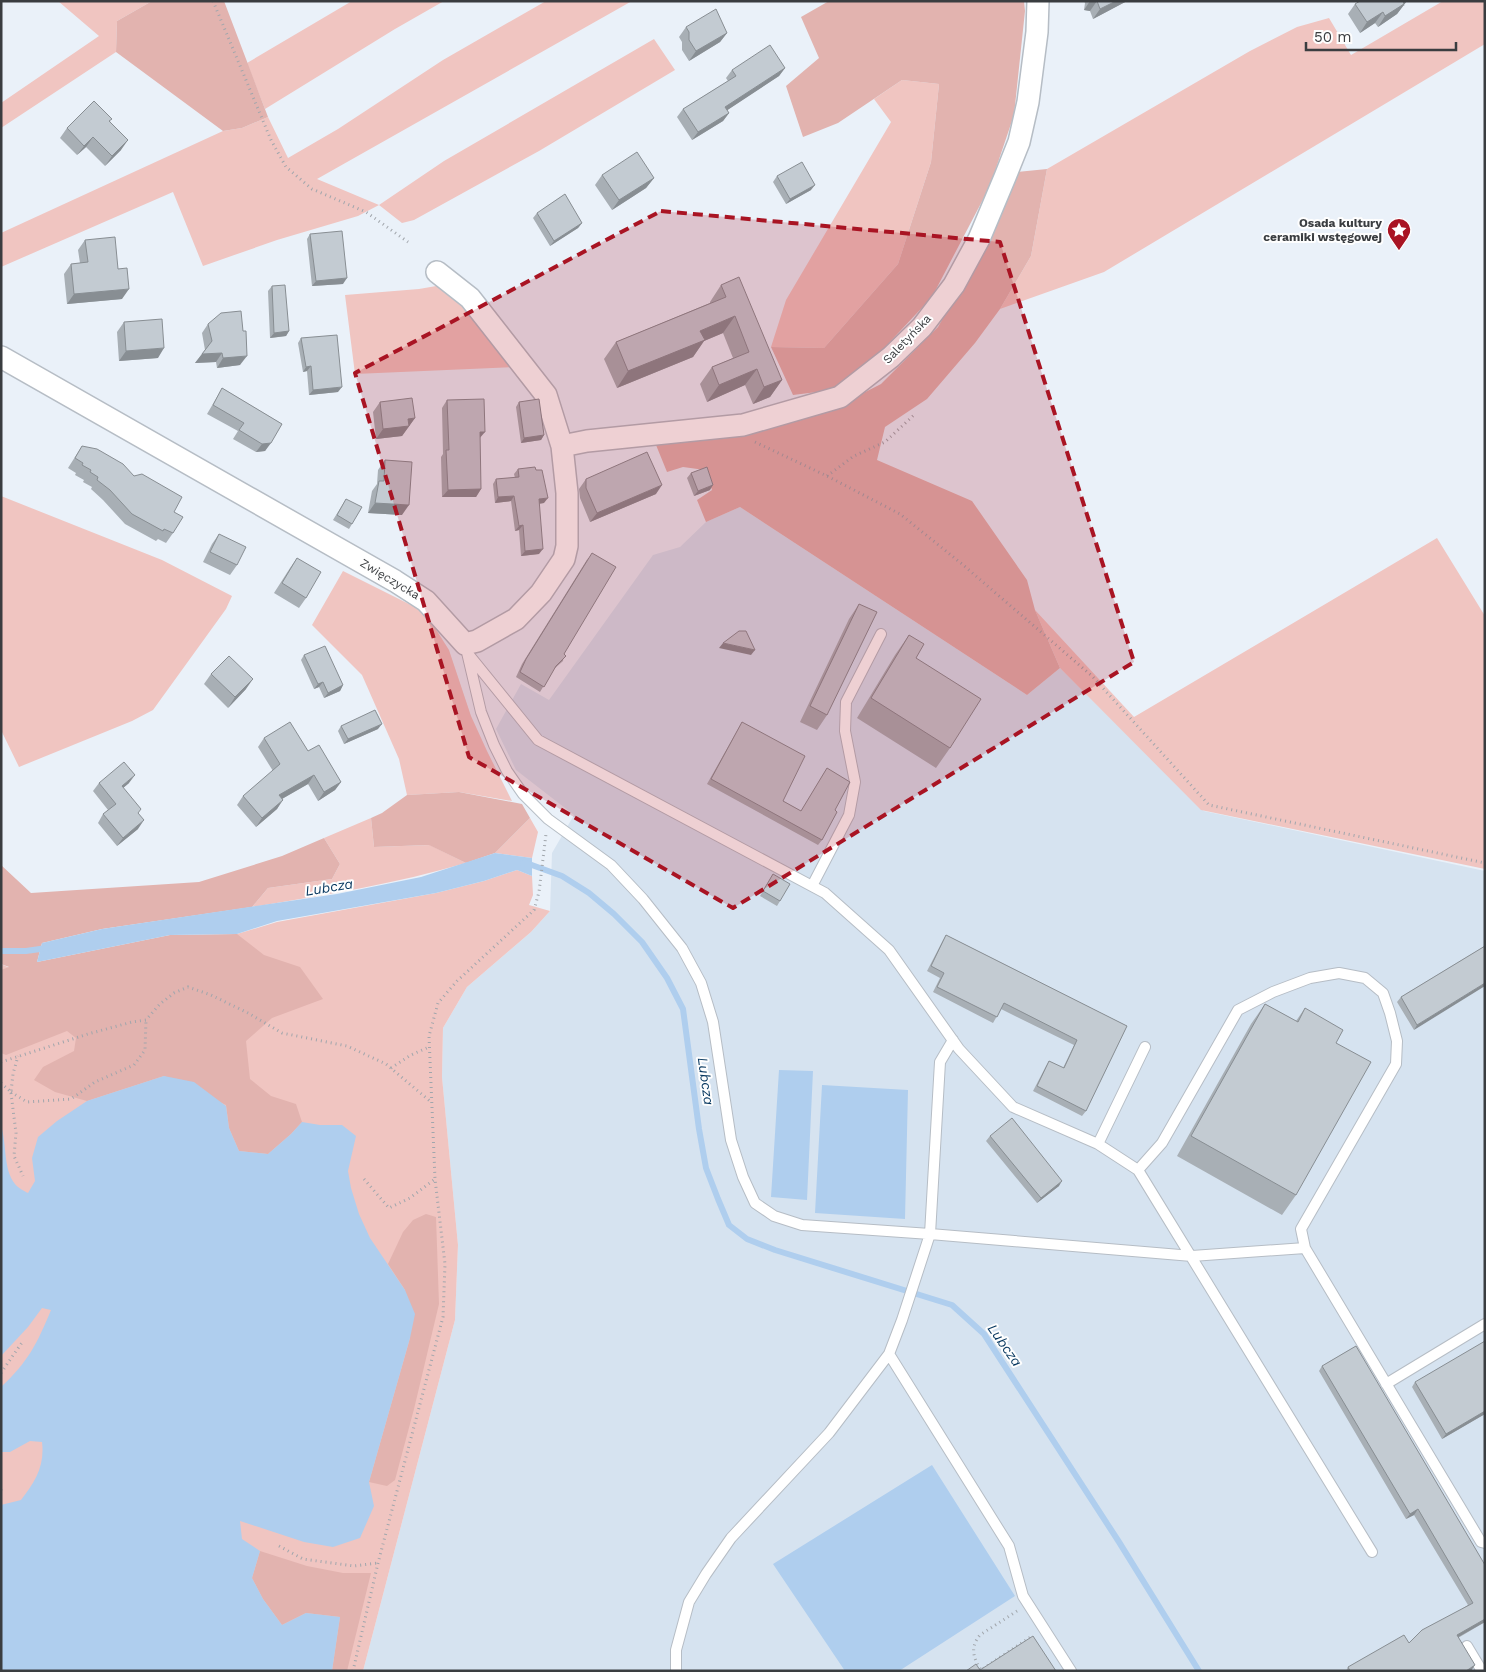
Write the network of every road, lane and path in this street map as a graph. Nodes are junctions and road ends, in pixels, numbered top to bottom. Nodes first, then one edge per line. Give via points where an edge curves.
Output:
1 (213, 1) edge
2 (1038, 1) edge
3 (408, 242) dead end
4 (437, 272) dead end
5 (1, 357) edge
6 (914, 414) dead end
7 (743, 424) junction
8 (562, 446) junction
9 (827, 476) junction
10 (881, 634) dead end
11 (466, 648) junction
12 (544, 852) dead end
13 (1485, 863) edge
14 (812, 886) junction
15 (146, 1020) junction
16 (953, 1040) junction
17 (429, 1047) junction
18 (1145, 1047) dead end
19 (18, 1056) junction
20 (1, 1062) edge
21 (391, 1068) junction
22 (1, 1083) edge
23 (10, 1092) junction
24 (432, 1103) junction
25 (1098, 1144) junction
26 (1138, 1170) junction
27 (23, 1176) dead end
28 (364, 1179) dead end
29 (435, 1179) junction
30 (930, 1234) junction
31 (1305, 1248) junction
32 (1192, 1256) junction
33 (1485, 1324) edge
34 (23, 1341) dead end
35 (889, 1354) junction
36 (1, 1373) edge
37 (1386, 1384) junction
38 (1485, 1543) edge
39 (279, 1546) dead end
40 (1372, 1552) dead end
41 (378, 1563) junction
42 (1028, 1604) junction
43 (1043, 1628) junction
44 (1467, 1646) dead end
45 (977, 1664) junction
46 (972, 1667) edge
47 (354, 1671) edge
48 (676, 1671) edge
49 (1071, 1671) edge
50 (1482, 1671) edge

1 - 3 path via 271,140 286,167 312,189 366,212
2 - 7 street, Saletyńska via 1028,102 1019,142 979,239 954,285 922,327 891,358 840,397
4 - 8 street via 470,298 546,396
5 - 11 street, Zwięczycka via 395,581 426,602
6 - 9 path via 886,442 854,456
7 - 8 street, Saletyńska
7 - 9 path via 756,443
8 - 11 street via 567,493 564,559 541,593 516,619
9 - 13 path via 900,514 962,564 1092,676 1209,805
10 - 14 lane via 846,702 845,731 855,782 850,815
11 - 14 lane via 538,740
11 - 30 lane via 481,712 494,745 523,794 548,818 611,865 643,898 682,948 701,983 713,1022 731,1140 755,1203 774,1216 802,1224
12 - 17 path via 534,910 457,981 438,1003
14 - 16 lane via 825,892 889,950
15 - 19 path
15 - 21 path via 160,1004 188,987 248,1013 282,1033 347,1046
15 - 23 path via 145,1050 134,1065 95,1082 71,1099 27,1102
16 - 25 lane via 1013,1107
16 - 30 lane via 940,1062
17 - 21 path
17 - 24 path
18 - 25 lane
19 - 20 path
19 - 23 path
21 - 24 path
22 - 23 path
23 - 27 path via 16,1133 14,1156
24 - 29 path
25 - 26 lane
26 - 31 lane via 1162,1143 1238,1010 1310,978 1339,973 1366,978 1383,993 1390,1013 1397,1041 1396,1064 1301,1229
26 - 32 lane
28 - 29 path via 390,1208
29 - 41 path via 445,1264 443,1317
30 - 32 lane
30 - 35 lane
31 - 32 lane
31 - 37 lane
32 - 40 lane
33 - 37 lane
34 - 36 path
35 - 42 lane via 1009,1546
35 - 48 lane via 829,1433 730,1538 689,1602 676,1650
37 - 38 lane via 1481,1542
39 - 41 path via 303,1559 354,1566
41 - 47 path
42 - 43 lane
42 - 45 path via 977,1639 973,1650
43 - 45 path via 981,1670
43 - 49 lane
44 - 50 lane
45 - 46 path

